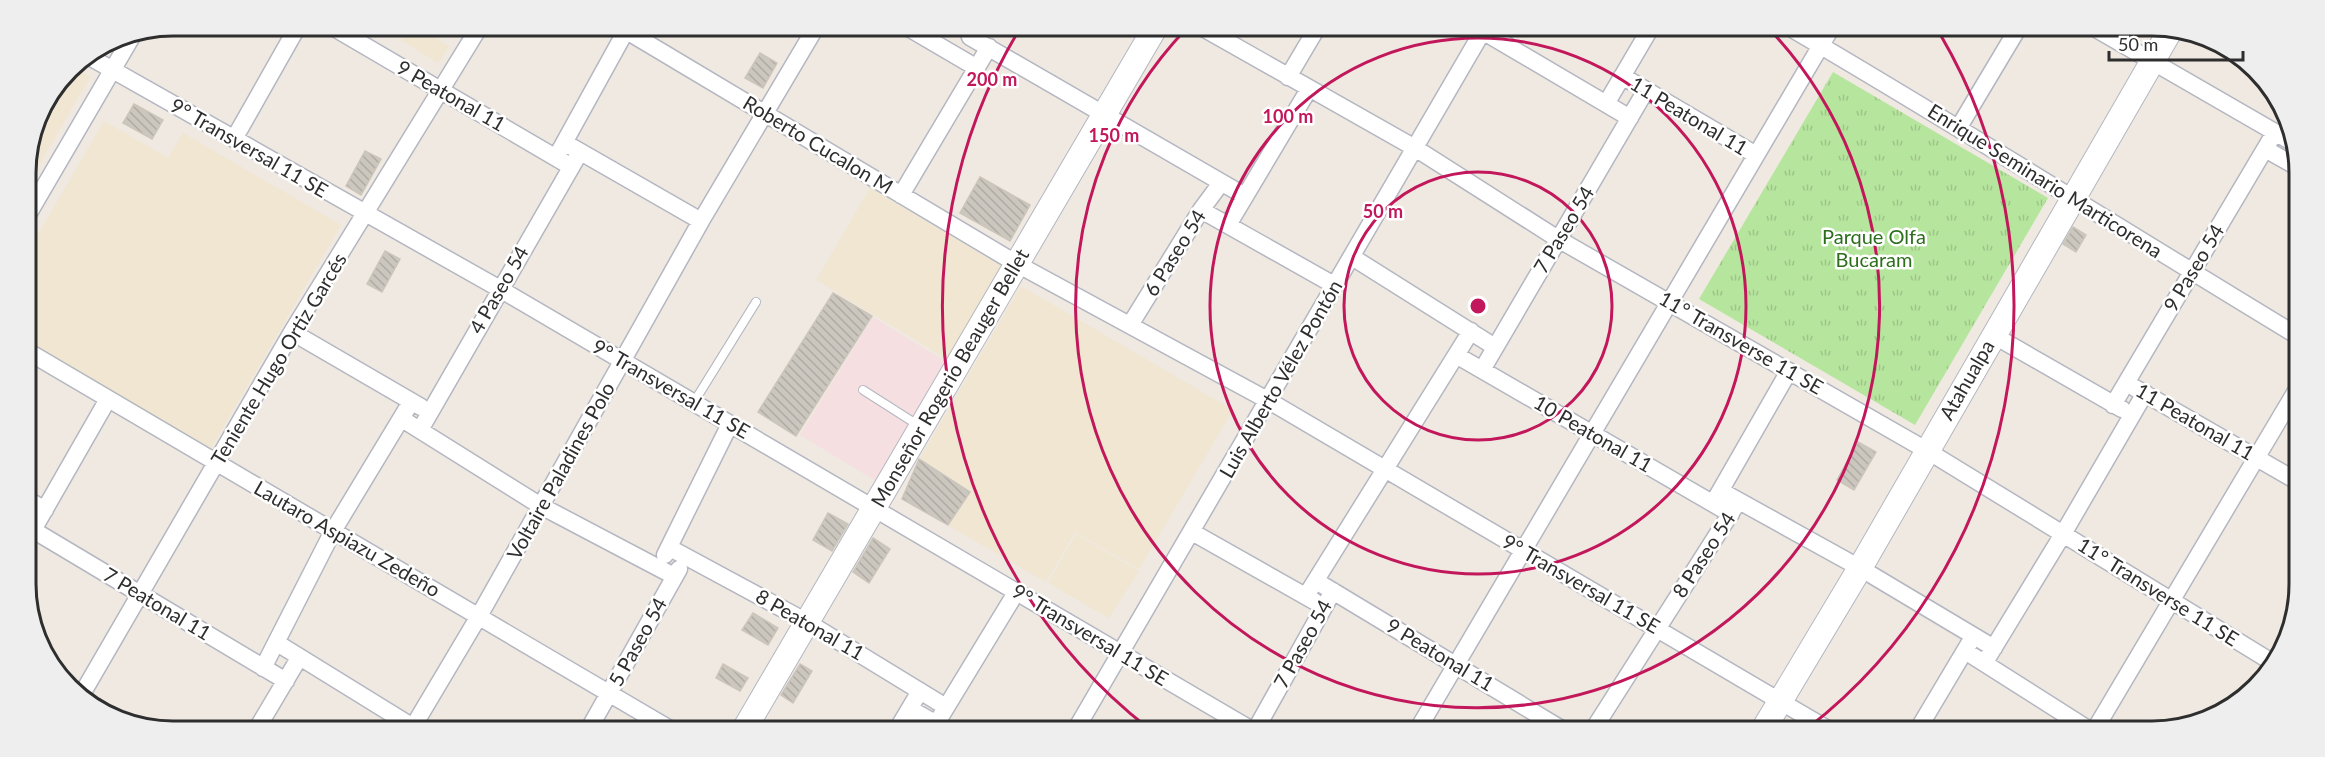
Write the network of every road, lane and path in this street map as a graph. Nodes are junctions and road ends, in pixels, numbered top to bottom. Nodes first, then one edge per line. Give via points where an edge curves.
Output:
1 (292, 36) edge
2 (351, 36) edge
3 (474, 36) edge
4 (621, 36) edge
5 (638, 36) edge
6 (811, 36) edge
7 (922, 36) edge
8 (971, 36) edge
9 (977, 36) edge
10 (1150, 36) edge
11 (1217, 36) edge
12 (1312, 36) edge
13 (1479, 36) edge
14 (1492, 36) edge
15 (1646, 36) edge
16 (1804, 36) edge
17 (1826, 36) edge
18 (2013, 36) edge
19 (2108, 36) edge
20 (2167, 37) edge
21 (128, 43) edge
22 (1820, 45) junction
23 (989, 47) junction
24 (958, 57) junction
25 (95, 60) edge
26 (2152, 62) junction
27 (977, 68) junction
28 (112, 70) junction
29 (1622, 76) junction
30 (1288, 77) junction
31 (1309, 89) junction
32 (1646, 90) junction
33 (441, 91) junction
34 (1606, 104) junction
35 (765, 113) junction
36 (1104, 114) junction
37 (1630, 118) junction
38 (1959, 127) junction
39 (2275, 132) junction
40 (2284, 136) edge
41 (234, 139) junction
42 (565, 143) junction
43 (1415, 148) junction
44 (2265, 149) junction
45 (580, 152) junction
46 (1756, 155) junction
47 (555, 158) junction
48 (2289, 162) edge
49 (570, 166) junction
50 (1221, 183) junction
51 (901, 195) junction
52 (1245, 196) junction
53 (2072, 199) junction
54 (36, 201) edge
55 (1201, 210) junction
56 (366, 215) junction
57 (701, 221) junction
58 (1228, 225) junction
59 (1558, 239) junction
60 (1352, 257) junction
61 (1017, 264) junction
62 (2192, 272) junction
63 (1334, 285) junction
64 (500, 290) junction
65 (756, 302) dead end
66 (1670, 302) junction
67 (1130, 325) junction
68 (1471, 331) junction
69 (2289, 331) edge
70 (292, 332) junction
71 (1993, 335) junction
72 (1495, 347) junction
73 (1456, 355) junction
74 (36, 356) edge
75 (622, 361) junction
76 (1482, 370) junction
77 (1790, 371) junction
78 (2126, 383) junction
79 (863, 390) dead end
80 (2145, 393) junction
81 (108, 399) junction
82 (1269, 401) junction
83 (411, 402) junction
84 (694, 402) junction
85 (2289, 402) edge
86 (2114, 405) junction
87 (429, 412) junction
88 (2132, 415) junction
89 (402, 419) junction
90 (730, 424) junction
91 (921, 428) junction
92 (420, 430) junction
93 (1592, 434) junction
94 (1926, 450) junction
95 (2256, 458) junction
96 (216, 463) junction
97 (1385, 469) junction
98 (2289, 477) edge
99 (1717, 497) junction
100 (36, 505) edge
101 (541, 506) junction
102 (874, 508) junction
103 (1735, 508) junction
104 (45, 510) junction
105 (36, 522) edge
106 (333, 531) junction
107 (36, 532) edge
108 (1192, 532) junction
109 (2063, 534) junction
110 (670, 548) junction
111 (1523, 551) junction
112 (686, 556) junction
113 (659, 566) junction
114 (1860, 568) junction
115 (674, 576) junction
116 (1316, 580) junction
117 (1017, 591) junction
118 (1333, 591) junction
119 (140, 594) junction
120 (1306, 596) junction
121 (2170, 600) junction
122 (1324, 607) junction
123 (479, 616) junction
124 (807, 622) junction
125 (1657, 629) junction
126 (1973, 636) junction
127 (277, 644) junction
128 (1965, 651) junction
129 (1121, 652) junction
130 (1990, 655) junction
131 (299, 658) junction
132 (2267, 659) edge
133 (1457, 664) junction
134 (263, 668) junction
135 (286, 681) junction
136 (85, 689) edge
137 (920, 691) junction
138 (608, 693) junction
139 (1780, 702) junction
140 (946, 707) junction
141 (910, 709) junction
142 (262, 721) edge
143 (403, 721) edge
144 (417, 721) edge
145 (594, 721) edge
146 (656, 721) edge
147 (749, 721) edge
148 (902, 721) edge
149 (931, 721) edge
150 (942, 721) edge
151 (1081, 721) edge
152 (1237, 721) edge
153 (1260, 721) edge
154 (1423, 721) edge
155 (1549, 721) edge
156 (1599, 721) edge
157 (1768, 721) edge
158 (1813, 721) edge
159 (1923, 721) edge
160 (2079, 721) edge
161 (2098, 721) edge

1 - 41 street
2 - 33 street, 9 Peatonal 11
3 - 33 street, Teniente Hugo Ortiz Garcés
4 - 42 street
5 - 35 street, Roberto Cucalon M
6 - 35 street, Voltaire Paladines Polo
7 - 24 street
8 - 24 street
9 - 23 street
10 - 36 street, Monseñor Rogerio Beauger Bellet
11 - 30 street, 11° Transverse 11 SE
12 - 30 street
13 - 43 street, Luis Alberto Vélez Pontón
14 - 34 street, 11 Peatonal 11
15 - 29 street
16 - 22 street, Enrique Seminario Marticorena
17 - 22 street
18 - 38 street
19 - 26 street
20 - 26 street, Atahualpa
21 - 28 street
22 - 38 street, Enrique Seminario Marticorena
22 - 46 street
23 - 27 street
23 - 36 street
24 - 27 street
25 - 28 street, 9° Transversal 11 SE
26 - 39 street
26 - 53 street, Atahualpa
27 - 51 street
28 - 41 street, 9° Transversal 11 SE
28 - 54 street
29 - 32 street, 11 Peatonal 11
29 - 34 street
30 - 31 street, 11° Transverse 11 SE
31 - 43 street, 11° Transverse 11 SE
31 - 52 street, 6 Paseo 54
32 - 37 street, 7 Paseo 54
32 - 46 street, 11 Peatonal 11
33 - 47 street, 9 Peatonal 11
33 - 56 street, Teniente Hugo Ortiz Garcés
34 - 37 street, 11 Peatonal 11
35 - 51 street, Roberto Cucalon M
35 - 57 street, Voltaire Paladines Polo
36 - 50 street
36 - 61 street, Monseñor Rogerio Beauger Bellet
37 - 59 street, 7 Paseo 54
38 - 53 street, Enrique Seminario Marticorena
39 - 40 street
39 - 44 street, 9 Paseo 54
41 - 56 street, 9° Transversal 11 SE
42 - 45 street
42 - 47 street
43 - 59 street, 11° Transverse 11 SE
43 - 60 street, Luis Alberto Vélez Pontón
44 - 48 street
44 - 62 street, 9 Paseo 54
45 - 49 street, 4 Paseo 54
45 - 57 street
46 - 66 street
47 - 49 street, 9 Peatonal 11
49 - 64 street, 4 Paseo 54
50 - 52 street
50 - 55 street, 6 Paseo 54
51 - 61 street, Roberto Cucalon M
52 - 58 street, 6 Paseo 54
53 - 62 street, Enrique Seminario Marticorena
53 - 71 street, Atahualpa
55 - 58 street
55 - 67 street, 6 Paseo 54
56 - 64 street, 9° Transversal 11 SE
56 - 70 street, Teniente Hugo Ortiz Garcés
57 - 75 street, Voltaire Paladines Polo
58 - 63 street
59 - 66 street, 11° Transverse 11 SE
59 - 72 street, 7 Paseo 54
60 - 63 street, Luis Alberto Vélez Pontón
60 - 68 street
61 - 67 street, 9° Transversal 11 SE
61 - 91 street, Monseñor Rogerio Beauger Bellet
62 - 69 street, Enrique Seminario Marticorena
62 - 78 street, 9 Paseo 54
63 - 82 street, Luis Alberto Vélez Pontón
64 - 75 street, 9° Transversal 11 SE
64 - 87 street, 4 Paseo 54
65 - 84 lane
66 - 77 street, 11° Transverse 11 SE
66 - 93 street
67 - 82 street, 9° Transversal 11 SE
68 - 72 street
68 - 73 street, 7 Paseo 54
70 - 83 street
70 - 96 street, Teniente Hugo Ortiz Garcés
71 - 86 street, 11 Peatonal 11
71 - 94 street, Atahualpa
72 - 76 street, 7 Paseo 54
73 - 76 street, 10 Peatonal 11
73 - 97 street, 7 Paseo 54
74 - 81 street, Lautaro Aspiazu Zedeño
75 - 84 street, 9° Transversal 11 SE
75 - 101 street, Voltaire Paladines Polo
76 - 93 street, 10 Peatonal 11
77 - 94 street, 11° Transverse 11 SE
77 - 99 street, 8 Paseo 54
78 - 80 street, 11 Peatonal 11
78 - 86 street, 9 Paseo 54
79 - 91 lane
80 - 88 street
80 - 95 street, 11 Peatonal 11
81 - 96 street, Lautaro Aspiazu Zedeño
81 - 104 street
82 - 97 street, 9° Transversal 11 SE
82 - 108 street, Luis Alberto Vélez Pontón
83 - 87 street
83 - 89 street
84 - 90 street, 9° Transversal 11 SE
85 - 95 street
86 - 88 street, 11 Peatonal 11
87 - 92 street, 4 Paseo 54
88 - 109 street
89 - 92 street
89 - 106 street
90 - 102 street, 9° Transversal 11 SE
90 - 110 street, 5 Paseo 54
91 - 102 street, Monseñor Rogerio Beauger Bellet
92 - 101 street
93 - 99 street, 10 Peatonal 11
93 - 111 street
94 - 109 street, 11° Transverse 11 SE
94 - 114 street, Atahualpa
95 - 98 street, 11 Peatonal 11
95 - 121 street
96 - 106 street, Lautaro Aspiazu Zedeño
96 - 119 street, Teniente Hugo Ortiz Garcés
97 - 111 street, 9° Transversal 11 SE
97 - 116 street, 7 Paseo 54
99 - 103 street, 10 Peatonal 11
100 - 104 street
101 - 113 street
101 - 123 street, Voltaire Paladines Polo
102 - 117 street, 9° Transversal 11 SE
102 - 124 street, Monseñor Rogerio Beauger Bellet
103 - 114 street, 10 Peatonal 11
103 - 125 street, 8 Paseo 54
104 - 105 street
106 - 123 street, Lautaro Aspiazu Zedeño
106 - 127 street
107 - 119 street, 7 Peatonal 11
108 - 120 street
108 - 129 street, Luis Alberto Vélez Pontón
109 - 121 street, 11° Transverse 11 SE
109 - 130 street
110 - 112 street, 8 Peatonal 11
110 - 113 street, 5 Paseo 54
111 - 125 street, 9° Transversal 11 SE
111 - 133 street
112 - 115 street, 5 Paseo 54
112 - 124 street, 8 Peatonal 11
113 - 115 street
114 - 126 street, 10 Peatonal 11
114 - 139 street, Atahualpa
115 - 138 street, 5 Paseo 54
116 - 118 street, 9 Peatonal 11
116 - 120 street, 7 Paseo 54
117 - 129 street, 9° Transversal 11 SE
117 - 140 street
118 - 122 street, 7 Paseo 54
118 - 133 street, 9 Peatonal 11
119 - 134 street, 7 Peatonal 11
119 - 136 street, Teniente Hugo Ortiz Garcés
120 - 122 street
121 - 132 street, 11° Transverse 11 SE
121 - 161 street
122 - 153 street, 7 Paseo 54
123 - 138 street, Lautaro Aspiazu Zedeño
123 - 144 street, Voltaire Paladines Polo
124 - 137 street, 8 Peatonal 11
124 - 147 street, Monseñor Rogerio Beauger Bellet
125 - 139 street, 9° Transversal 11 SE
125 - 156 street, 8 Paseo 54
126 - 128 street
126 - 130 street, 10 Peatonal 11
127 - 131 street
127 - 134 street
128 - 130 street, 10 Peatonal 11
128 - 159 street
129 - 151 street, Luis Alberto Vélez Pontón
129 - 152 street, 9° Transversal 11 SE
130 - 160 street, 10 Peatonal 11
131 - 135 street
131 - 143 street
133 - 154 street
133 - 155 street, 9 Peatonal 11
134 - 135 street, 7 Peatonal 11
135 - 142 street
137 - 140 street, 8 Peatonal 11
137 - 141 street
138 - 145 street, 5 Paseo 54
138 - 146 street, Lautaro Aspiazu Zedeño
139 - 157 street, Atahualpa
139 - 158 street, 9° Transversal 11 SE
140 - 150 street
141 - 148 street
141 - 149 street

